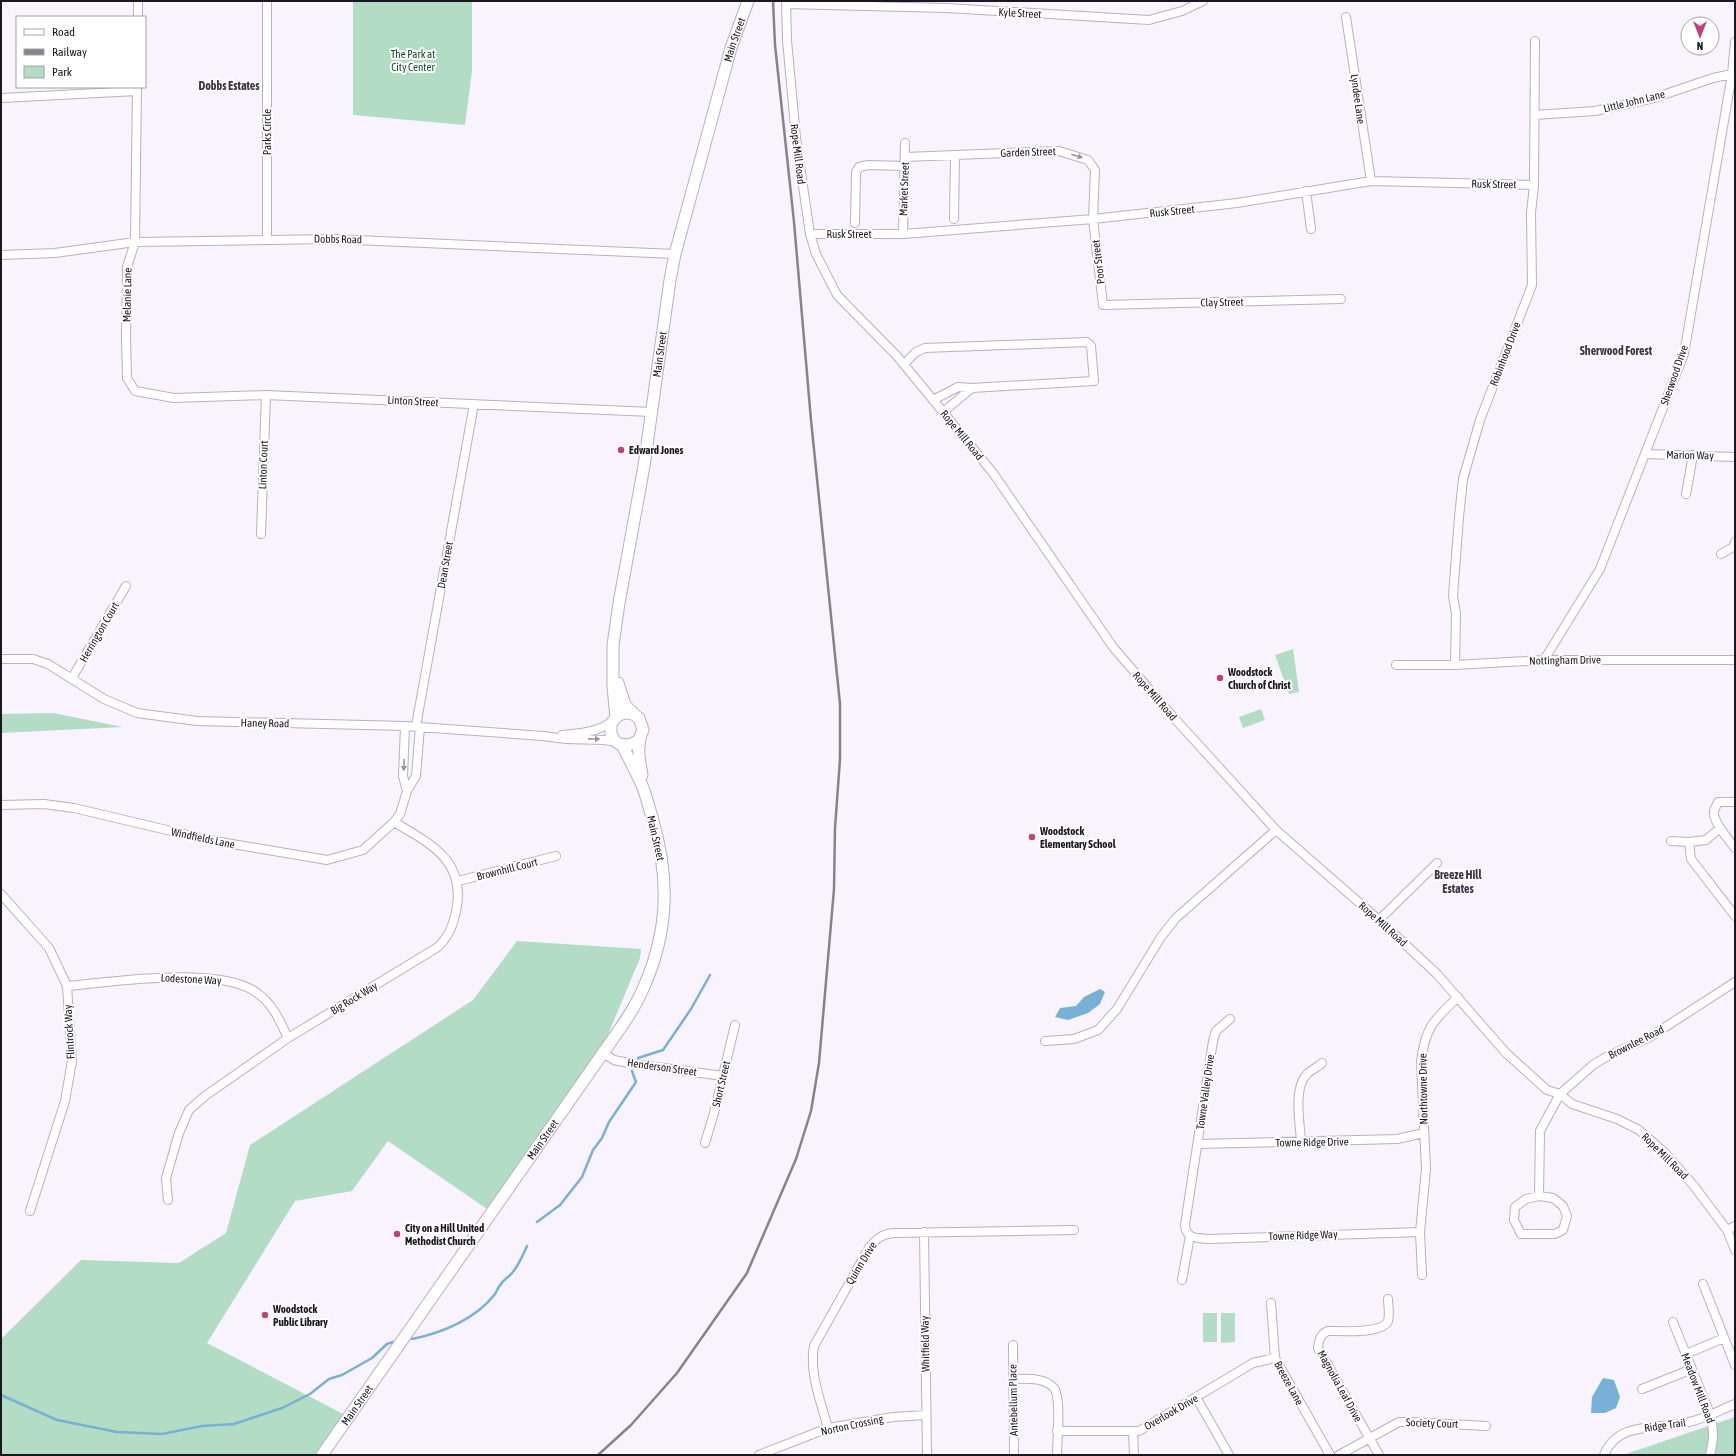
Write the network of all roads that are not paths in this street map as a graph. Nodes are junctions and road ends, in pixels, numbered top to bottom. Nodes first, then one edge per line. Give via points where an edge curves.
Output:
1 (138, 1) edge
2 (267, 1) edge
3 (741, 1) edge
4 (748, 1) edge
5 (1203, 1) edge
6 (786, 2) edge
7 (138, 16) edge
8 (1346, 17) dead end
9 (741, 18) junction
10 (1535, 41) dead end
11 (1735, 42) edge
12 (1732, 74) junction
13 (137, 89) edge
14 (1, 98) edge
15 (1535, 115) junction
16 (905, 144) dead end
17 (955, 155) junction
18 (905, 157) junction
19 (905, 166) junction
20 (1371, 181) junction
21 (1534, 185) junction
22 (1306, 192) junction
23 (954, 219) dead end
24 (1093, 220) junction
25 (855, 223) dead end
26 (1312, 229) dead end
27 (810, 234) junction
28 (903, 234) junction
29 (267, 240) junction
30 (135, 242) junction
31 (675, 254) junction
32 (1, 255) edge
33 (1341, 299) dead end
34 (1103, 305) joint
35 (904, 364) junction
36 (972, 388) junction
37 (266, 395) junction
38 (174, 398) joint
39 (933, 400) junction
40 (474, 404) junction
41 (652, 412) junction
42 (943, 412) junction
43 (1645, 454) junction
44 (1693, 456) junction
45 (1735, 457) edge
46 (1686, 494) dead end
47 (261, 534) dead end
48 (1735, 542) edge
49 (1721, 554) dead end
50 (126, 586) dead end
51 (1, 659) edge
52 (1544, 660) junction
53 (1735, 660) edge
54 (614, 663) junction
55 (1396, 665) dead end
56 (1455, 665) junction
57 (72, 678) junction
58 (637, 716) junction
59 (614, 719) junction
60 (405, 726) junction
61 (418, 726) junction
62 (543, 736) junction
63 (640, 739) junction
64 (619, 743) junction
65 (644, 790) junction
66 (407, 791) junction
67 (1735, 802) edge
68 (1, 805) edge
69 (394, 822) junction
70 (1720, 828) junction
71 (1276, 830) junction
72 (1671, 841) dead end
73 (1689, 842) junction
74 (1735, 848) edge
75 (556, 856) dead end
76 (1437, 863) dead end
77 (458, 881) junction
78 (1, 894) edge
79 (1735, 916) edge
80 (1379, 920) junction
81 (1735, 982) edge
82 (67, 986) junction
83 (1458, 997) junction
84 (1230, 1019) dead end
85 (735, 1025) dead end
86 (288, 1038) junction
87 (1045, 1041) dead end
88 (603, 1054) junction
89 (1322, 1063) dead end
90 (723, 1076) junction
91 (1560, 1094) junction
92 (1424, 1133) junction
93 (1301, 1142) junction
94 (705, 1143) dead end
95 (1198, 1144) junction
96 (1538, 1196) junction
97 (168, 1200) dead end
98 (30, 1211) dead end
99 (1735, 1226) edge
100 (1074, 1230) dead end
101 (1727, 1230) junction
102 (924, 1232) junction
103 (1420, 1232) junction
104 (1190, 1236) junction
105 (1735, 1250) edge
106 (1422, 1275) dead end
107 (1182, 1280) dead end
108 (1703, 1284) dead end
109 (1388, 1299) dead end
110 (1271, 1303) dead end
111 (1673, 1322) dead end
112 (1724, 1338) junction
113 (1013, 1345) dead end
114 (1686, 1354) junction
115 (1275, 1358) junction
116 (1735, 1365) edge
117 (1692, 1369) junction
118 (1013, 1379) junction
119 (1642, 1389) dead end
120 (1196, 1398) junction
121 (1735, 1404) edge
122 (1710, 1414) junction
123 (926, 1415) junction
124 (1486, 1426) dead end
125 (828, 1428) junction
126 (1057, 1431) junction
127 (1133, 1432) junction
128 (1369, 1437) junction
129 (322, 1455) edge
130 (759, 1455) edge
131 (927, 1455) edge
132 (1014, 1455) edge
133 (1057, 1455) edge
134 (1134, 1455) edge
135 (1229, 1455) edge
136 (1330, 1455) edge
137 (1339, 1455) edge
138 (1379, 1455) edge
139 (1604, 1455) edge
140 (1710, 1455) edge

1 - 7 street
2 - 29 street, Parks Circle
3 - 9 street
4 - 9 main road, Main Street
5 - 6 street, Kyle Street via 1182,11 1149,20
6 - 27 street, Rope Mill Road via 796,138
8 - 20 street, Lyndee Lane
9 - 31 main road, Main Street via 720,84
10 - 15 street, Robinhood Drive
11 - 12 street, Sherwood Drive
12 - 15 street, Little John Lane via 1654,98 1595,111
12 - 43 street, Sherwood Drive via 1684,354
13 - 14 street
13 - 30 street, Melanie Lane
15 - 21 street, Robinhood Drive
16 - 18 street, Market Street
17 - 18 street, Garden Street
17 - 23 street
17 -> 24 street, Garden Street via 1060,151 1088,160 1095,170
18 - 19 street, Market Street
19 - 25 street via 858,167
19 - 28 street, Market Street
20 - 21 street, Rusk Street
20 - 22 street, Rusk Street
21 - 56 street, Robinhood Drive via 1531,214 1532,284 1480,420 1463,479 1453,596 1456,614
22 - 24 street, Rusk Street
22 - 26 street
24 - 28 street, Rusk Street
24 - 34 street, Poor Street
27 - 28 street, Rusk Street
27 - 35 street, Rope Mill Road via 816,254 837,295
29 - 30 street, Dobbs Road
29 - 31 street, Dobbs Road via 365,240
30 - 32 street, Dobbs Road via 55,253
30 - 38 street, Melanie Lane via 127,267 127,378 135,391
31 - 41 main road, Main Street
33 - 34 street, Clay Street
35 - 36 street via 916,352 925,348 1087,342 1091,346 1094,381
35 - 39 street, Rope Mill Road
36 - 39 street via 958,387
36 - 42 street
37 - 38 street, Linton Street
37 - 40 street, Linton Street
37 - 47 street, Linton Court
39 - 42 street, Rope Mill Road
40 - 41 street, Linton Street
40 - 61 street, Dean Street
41 - 54 main road, Main Street via 615,629
42 - 71 street, Rope Mill Road via 993,473 1113,647 1174,719
43 - 44 street, Marion Way
43 - 52 street, Sherwood Drive via 1600,569
44 - 45 street, Marion Way
44 - 46 street
48 - 49 street via 1734,547
50 - 57 street, Herrington Court
51 - 57 street, Haney Road via 33,659 48,664
52 - 53 street, Nottingham Drive
52 - 56 street, Nottingham Drive
54 - 58 main road, Main Street via 624,701 630,711
54 - 59 main road, Main Street
55 - 56 street, Nottingham Drive
57 - 60 street, Haney Road via 104,699 137,713 197,721
58 - 59 main road via 626,713
58 - 63 main road, Main Street via 643,727
59 - 62 street, Haney Road via 606,726 595,730
59 - 64 main road, Main Street via 610,728 611,734
60 - 61 street, Haney Road
60 -> 66 street via 403,776
61 - 62 street, Haney Road
61 - 66 street via 416,776
62 -> 64 street, Haney Road
63 - 64 main road via 632,745
63 - 65 main road, Main Street via 639,759
64 - 65 main road, Main Street
65 - 88 main road, Main Street via 662,858 665,888 663,927 654,961 642,990
66 - 69 street via 400,814
67 - 70 street via 1718,802 1714,818
68 - 69 street, Windfields Lane via 44,804 74,808 209,840 327,860 363,850
69 - 77 street via 433,846 448,862
70 - 73 street via 1706,840
70 - 74 street
71 - 80 street, Rope Mill Road
71 - 87 street via 1176,918 1161,937 1117,1009 1098,1030 1074,1039
72 - 73 street
73 - 79 street via 1691,858
75 - 77 street, Brownhill Court
76 - 80 street
77 - 86 street, Big Rock Way via 454,921 447,938 438,947
78 - 82 street, Flintrock Way via 49,948
80 - 83 street, Rope Mill Road
81 - 91 street, Brownlee Road via 1650,1037 1593,1065
82 - 86 street, Lodestone Way via 150,978 207,978 236,983 257,992 274,1010
82 - 98 street, Flintrock Way via 72,1061 65,1100
83 - 91 street, Rope Mill Road via 1506,1053 1547,1090
83 - 92 street, Northtowne Drive via 1429,1027 1425,1038 1421,1062
84 - 95 street, Towne Valley Drive via 1216,1031 1213,1041
85 - 90 street, Short Street
86 - 97 street, Big Rock Way via 189,1110 179,1133 166,1178
88 - 90 street, Henderson Street via 614,1060 634,1064
88 - 129 main road, Main Street
89 - 93 street via 1307,1074 1300,1087
90 - 94 street, Short Street
91 - 96 street via 1540,1131
91 - 101 street, Rope Mill Road via 1572,1104 1617,1119 1639,1130 1665,1153
92 - 93 street, Towne Ridge Drive via 1397,1139
92 - 103 street, Northtowne Drive via 1426,1169
93 - 95 street, Towne Ridge Drive
95 - 104 street, Towne Valley Drive via 1185,1225
96 - 96 street via 1526,1199 1515,1206 1514,1220 1521,1234 1555,1234 1563,1230 1567,1216 1563,1206 1553,1198
99 - 101 street
100 - 102 street, Quinn Drive
101 - 105 street, Rope Mill Road
102 - 123 street, Whitfield Way
102 - 125 street, Quinn Drive via 884,1234 877,1238 817,1338 812,1362
103 - 104 street, Towne Ridge Way via 1209,1239
103 - 106 street
104 - 107 street
108 - 112 street
109 - 128 street, Magnolia Leaf Drive via 1388,1319 1383,1327 1323,1333 1318,1342 1320,1354
110 - 115 street, Breeze Lane
111 - 114 street, Meadow Mill Road
112 - 114 street
112 - 116 street
113 - 118 street, Antebellum Place
114 - 117 street, Meadow Mill Road
115 - 120 street, Overlook Drive via 1253,1363
115 - 136 street, Breeze Lane
117 - 119 street
117 - 122 street, Meadow Mill Road
118 - 126 street via 1043,1381 1054,1388 1057,1399
118 - 132 street, Antebellum Place
120 - 127 street, Overlook Drive via 1145,1428
120 - 135 street
121 - 122 street, Ridge Trail
122 - 139 street, Ridge Trail via 1689,1422 1640,1428 1623,1433 1608,1444
122 - 140 street, Meadow Mill Road via 1714,1439
123 - 125 street, Norton Crossing via 893,1417
123 - 131 street, Whitfield Way
124 - 128 street, Society Court via 1406,1422 1394,1424
125 - 130 street, Norton Crossing
126 - 127 street, Overlook Drive
126 - 133 street
127 - 134 street
128 - 137 street, Society Court
128 - 138 street, Magnolia Leaf Drive

